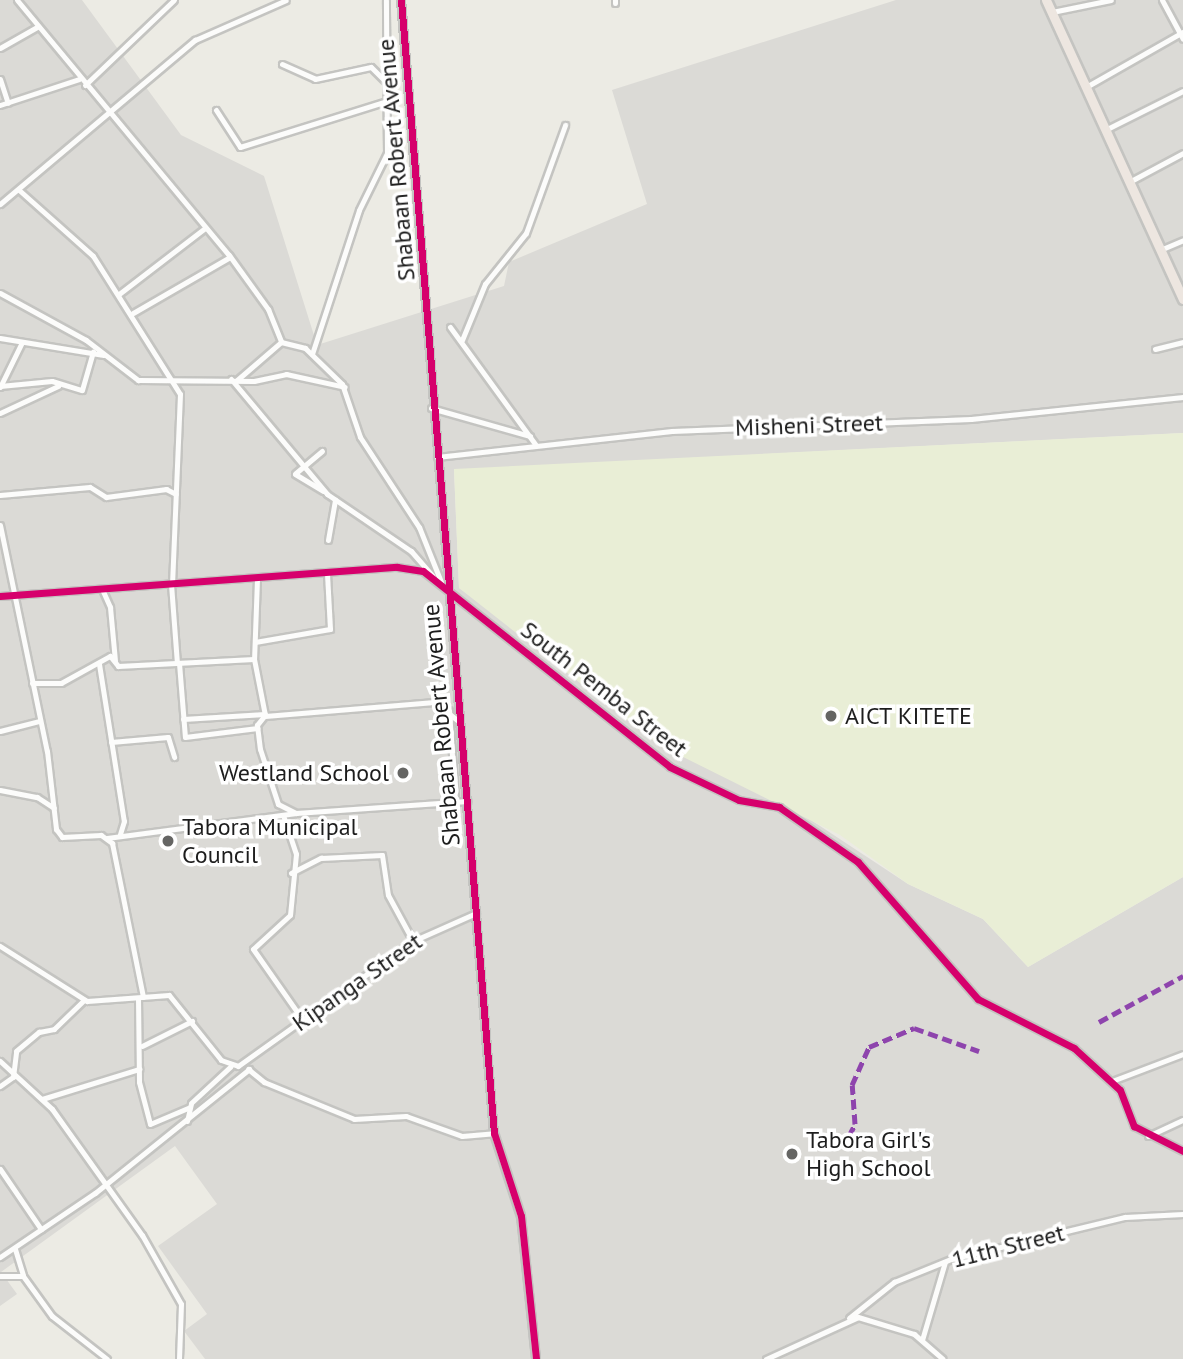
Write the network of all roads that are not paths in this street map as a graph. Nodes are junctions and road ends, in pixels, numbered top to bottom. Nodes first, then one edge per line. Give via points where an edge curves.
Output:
1 (17, 0) edge
2 (174, 0) edge
3 (286, 0) edge
4 (386, 0) edge
5 (401, 0) edge
6 (1046, 0) edge
7 (1111, 0) edge
8 (1162, 0) edge
9 (1052, 12) junction
10 (37, 27) junction
11 (1182, 35) edge
12 (0, 48) edge
13 (282, 64) dead end
14 (0, 79) edge
15 (79, 79) junction
16 (85, 85) junction
17 (390, 86) junction
18 (1086, 87) junction
19 (1183, 91) edge
20 (390, 100) junction
21 (8, 103) junction
22 (0, 105) edge
23 (216, 110) dead end
24 (111, 114) junction
25 (565, 125) dead end
26 (1105, 130) junction
27 (1183, 153) edge
28 (1129, 182) junction
29 (19, 190) junction
30 (0, 204) edge
31 (205, 228) junction
32 (1183, 240) edge
33 (1160, 250) junction
34 (230, 257) junction
35 (0, 293) edge
36 (119, 293) junction
37 (1183, 299) edge
38 (132, 313) junction
39 (450, 327) dead end
40 (0, 338) edge
41 (462, 341) junction
42 (22, 342) junction
43 (281, 342) junction
44 (1183, 342) edge
45 (1155, 349) dead end
46 (93, 352) junction
47 (312, 354) junction
48 (110, 356) junction
49 (234, 379) junction
50 (173, 380) junction
51 (0, 386) edge
52 (58, 387) junction
53 (345, 387) junction
54 (1183, 397) edge
55 (431, 408) junction
56 (0, 413) edge
57 (530, 436) junction
58 (535, 444) junction
59 (322, 451) dead end
60 (436, 457) junction
61 (301, 463) junction
62 (176, 494) junction
63 (327, 494) junction
64 (0, 495) edge
65 (335, 500) junction
66 (0, 525) edge
67 (328, 540) dead end
68 (327, 573) junction
69 (257, 579) junction
70 (435, 579) junction
71 (442, 583) junction
72 (172, 584) junction
73 (102, 589) junction
74 (449, 589) junction
75 (0, 596) edge
76 (11, 596) junction
77 (255, 642) junction
78 (254, 659) junction
79 (178, 663) junction
80 (99, 664) junction
81 (115, 665) junction
82 (32, 683) junction
83 (449, 709) junction
84 (265, 715) junction
85 (183, 719) junction
86 (38, 721) junction
87 (460, 722) junction
88 (257, 727) junction
89 (0, 730) edge
90 (111, 742) junction
91 (174, 757) dead end
92 (0, 790) edge
93 (456, 801) junction
94 (468, 801) junction
95 (54, 808) junction
96 (296, 813) junction
97 (283, 816) junction
98 (120, 834) junction
99 (107, 838) junction
100 (291, 873) junction
101 (476, 913) junction
102 (413, 941) junction
103 (0, 946) edge
104 (141, 998) junction
105 (84, 1000) junction
106 (302, 1019) junction
107 (191, 1021) junction
108 (142, 1046) junction
109 (1183, 1055) edge
110 (0, 1061) edge
111 (231, 1066) junction
112 (246, 1066) junction
113 (139, 1069) junction
114 (13, 1072) junction
115 (128, 1077) junction
116 (1112, 1081) junction
117 (139, 1082) junction
118 (0, 1086) edge
119 (42, 1100) junction
120 (190, 1107) junction
121 (1183, 1120) edge
122 (187, 1121) junction
123 (494, 1133) junction
124 (1148, 1136) junction
125 (1183, 1151) edge
126 (0, 1169) edge
127 (3, 1180) edge
128 (105, 1185) junction
129 (1183, 1214) edge
130 (41, 1229) junction
131 (15, 1249) junction
132 (0, 1257) edge
133 (945, 1262) junction
134 (0, 1276) edge
135 (23, 1276) junction
136 (849, 1318) junction
137 (922, 1340) junction
138 (107, 1359) edge
139 (179, 1359) edge
140 (536, 1359) edge
141 (766, 1359) edge
142 (943, 1359) edge

1 - 10 street
2 - 16 street
3 - 24 street via 197,39
4 - 17 street
5 - 55 street, Shabaan Robert Avenue
6 - 9 highway
7 - 9 street
8 - 11 street
9 - 18 highway
10 - 12 street
10 - 15 street
11 - 18 street
13 - 17 street via 315,79 371,67
14 - 21 street
15 - 16 street
15 - 21 street
16 - 24 street
17 - 20 street
18 - 26 highway
19 - 26 street
20 - 23 street via 240,147
20 - 47 street via 387,153 359,210
21 - 22 street
24 - 29 street
24 - 31 street
25 - 41 street via 526,233 485,284
26 - 28 highway
27 - 28 street
28 - 33 highway
29 - 30 street
29 - 36 street via 93,256
31 - 34 street
31 - 36 street
32 - 33 street
33 - 37 highway
34 - 38 street
34 - 43 street via 268,309
35 - 48 street
36 - 38 street
38 - 50 street
39 - 41 street
40 - 42 street
41 - 57 street
42 - 46 street
42 - 51 street
43 - 47 street
43 - 49 street
44 - 45 street
46 - 48 street
46 - 52 street via 84,389
47 - 53 street
48 - 50 street via 138,380
49 - 50 street
49 - 53 street via 286,373
49 - 61 street
50 - 62 street via 182,400
51 - 52 street via 52,382
52 - 56 street
53 - 71 street via 360,437 419,527
54 - 58 street, Misheni Street via 971,418 766,425
55 - 57 street
55 - 60 street, Shabaan Robert Avenue
57 - 58 street
58 - 60 street, Misheni Street
59 - 61 street
60 - 74 street, Shabaan Robert Avenue
61 - 63 street
61 - 63 street via 296,477
62 - 64 street via 166,489 106,497 90,487
62 - 72 street
63 - 65 street
65 - 67 street
65 - 70 street via 411,551
66 - 76 street
68 - 69 street
68 - 70 street via 410,567
68 - 77 street via 330,629
69 - 72 street
69 - 77 street
70 - 71 street, South Pemba Street
71 - 74 street, South Pemba Street
72 - 73 street
72 - 79 street
73 - 76 street
73 - 81 street via 110,607
74 - 87 street, Shabaan Robert Avenue
74 - 116 street, South Pemba Street via 670,767 739,800 779,807 858,862 978,999 1060,1039
75 - 76 street
76 - 82 street
77 - 78 street
78 - 79 street
78 - 84 street
79 - 81 street
79 - 85 street
80 - 81 street via 111,656
80 - 82 street via 61,682
80 - 90 street
82 - 86 street
83 - 84 street via 434,702
83 - 87 street
83 - 93 street
84 - 85 street
84 - 88 street
85 - 88 street via 187,737
86 - 89 street
86 - 95 street
87 - 94 street, Shabaan Robert Avenue
88 - 96 street via 277,802
90 - 91 street via 168,737
90 - 98 street via 124,821
92 - 95 street via 37,797
93 - 94 street
93 - 96 street
94 - 101 street, Shabaan Robert Avenue
95 - 99 street via 62,838
96 - 97 street
97 - 98 street
97 - 100 street via 295,849
98 - 99 street
99 - 104 street via 133,928 134,970
100 - 102 street via 321,858 382,855 388,895
100 - 106 street via 289,919 253,949
101 - 102 street, Kipanga Street
101 - 123 street, Shabaan Robert Avenue
102 - 106 street, Kipanga Street
103 - 105 street
104 - 105 street
104 - 107 street via 169,995
104 - 108 street
105 - 114 street via 54,1029 39,1032 16,1051
106 - 112 street, Kipanga Street
107 - 108 street
107 - 111 street
108 - 113 street
109 - 116 street
110 - 114 street
111 - 112 street, Kipanga Street
111 - 120 street
112 - 122 street
112 - 123 street via 264,1082 354,1119 406,1116 462,1136
113 - 115 street
113 - 117 street
114 - 118 street
114 - 119 street
115 - 117 street
115 - 119 street
116 - 124 street via 1129,1120
117 - 120 street via 152,1126
119 - 128 street
120 - 122 street
121 - 124 street
122 - 128 street
123 - 140 street, Shabaan Robert Avenue via 521,1216
124 - 125 street
126 - 127 street
127 - 130 street
128 - 130 street
128 - 139 street via 181,1304
129 - 133 street, 11th Street via 1125,1217
130 - 131 street
131 - 132 street
131 - 135 street
133 - 136 street, 11th Street via 894,1282
133 - 137 street
134 - 135 street
135 - 138 street via 52,1316
136 - 137 street via 874,1320
136 - 141 street, 11th Street
137 - 142 street

